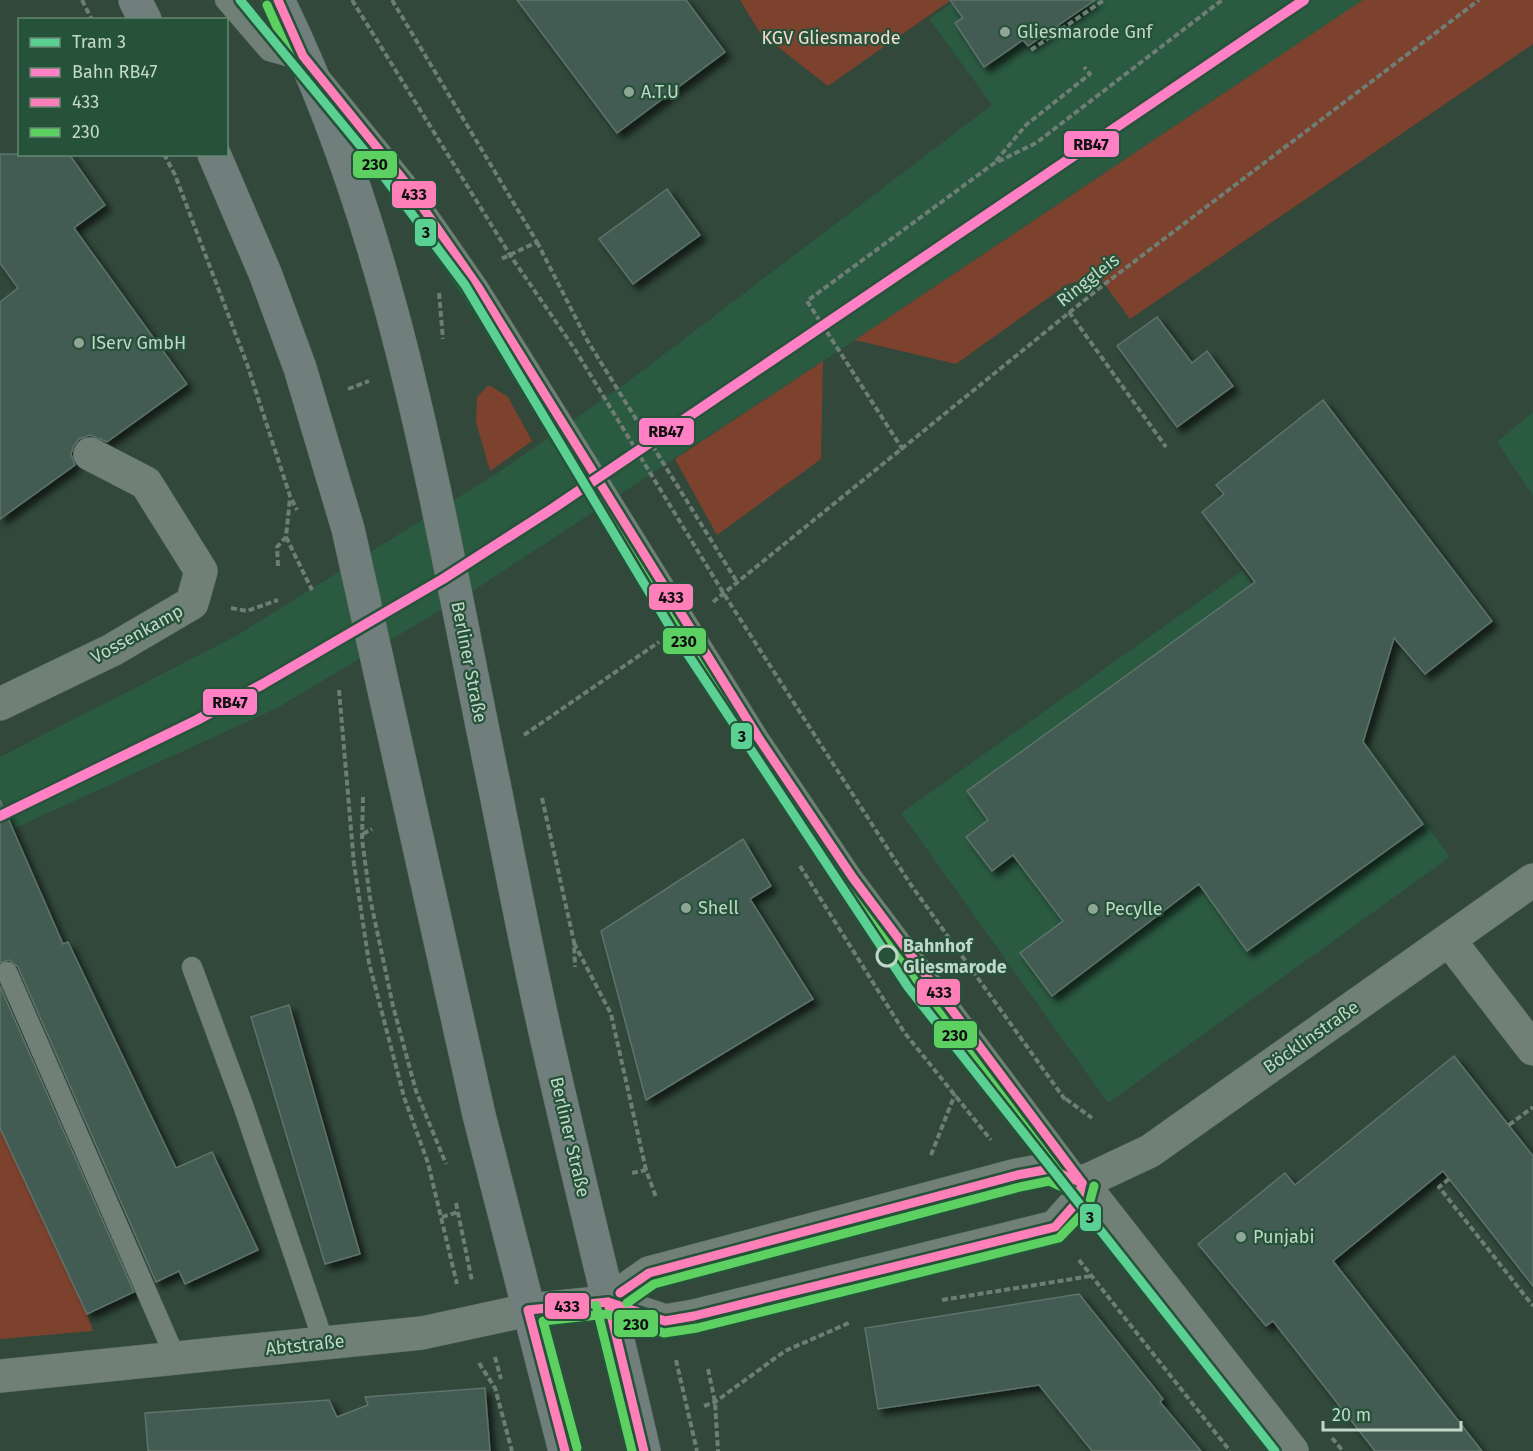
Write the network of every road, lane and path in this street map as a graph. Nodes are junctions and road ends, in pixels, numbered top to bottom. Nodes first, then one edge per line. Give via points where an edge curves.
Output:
1 (82, 0) edge
2 (135, 0) edge
3 (225, 0) edge
4 (278, 0) edge
5 (352, 0) edge
6 (392, 0) edge
7 (1104, 0) edge
8 (1222, 0) edge
9 (1479, 0) edge
10 (91, 18) edge
11 (144, 18) edge
12 (1031, 50) dead end
13 (303, 56) junction
14 (1084, 67) dead end
15 (165, 156) edge
16 (215, 156) edge
17 (993, 164) junction
18 (537, 242) junction
19 (510, 255) junction
20 (1070, 312) junction
21 (407, 364) junction
22 (313, 405) junction
23 (267, 424) junction
24 (1166, 447) dead end
25 (903, 450) junction
26 (90, 454) dead end
27 (286, 537) junction
28 (278, 566) dead end
29 (737, 582) junction
30 (312, 590) dead end
31 (724, 594) junction
32 (278, 600) dead end
33 (247, 611) dead end
34 (666, 637) dead end
35 (339, 683) dead end
36 (0, 704) edge
37 (530, 745) dead end
38 (540, 791) dead end
39 (363, 834) dead end
40 (1533, 880) edge
41 (1449, 940) junction
42 (192, 967) dead end
43 (7, 972) dead end
44 (1533, 1049) edge
45 (955, 1094) dead end
46 (1533, 1107) edge
47 (1092, 1118) dead end
48 (1509, 1125) dead end
49 (928, 1161) dead end
50 (447, 1166) dead end
51 (646, 1170) junction
52 (632, 1173) dead end
53 (1449, 1179) dead end
54 (1082, 1183) junction
55 (454, 1194) dead end
56 (657, 1197) dead end
57 (458, 1212) junction
58 (442, 1217) junction
59 (467, 1251) dead end
60 (1075, 1254) dead end
61 (1091, 1276) junction
62 (458, 1291) dead end
63 (608, 1302) junction
64 (931, 1302) dead end
65 (1533, 1306) edge
66 (528, 1310) junction
67 (854, 1320) dead end
68 (324, 1343) junction
69 (176, 1359) junction
70 (477, 1360) dead end
71 (708, 1369) dead end
72 (0, 1376) edge
73 (685, 1394) dead end
74 (715, 1402) junction
75 (704, 1406) dead end
76 (512, 1451) edge
77 (566, 1451) edge
78 (644, 1451) edge
79 (697, 1451) edge
80 (718, 1451) edge
81 (1230, 1451) edge
82 (1292, 1451) edge

1 - 10 path
2 - 11 main road
3 - 13 lane via 269,51
4 - 13 main road, Berliner Straße
5 - 19 path
6 - 18 path
7 - 12 path
8 - 17 path via 1036,143
9 - 20 path, Ringgleis
13 - 21 main road, Berliner Straße via 346,168
13 - 54 lane via 405,182 478,287 746,718 853,878
14 - 17 path via 1090,74 1026,125
15 - 23 path
16 - 22 main road via 265,273
17 - 25 path via 807,301
18 - 19 path
18 - 29 path via 587,340
19 - 31 path via 574,348
20 - 24 path
20 - 25 path, Ringgleis
21 - 22 path
21 - 63 main road, Berliner Straße via 542,1017
22 - 23 path
22 - 66 main road via 348,530 479,1115
23 - 27 path via 290,496
25 - 29 path, Ringgleis
26 - 36 street, Vossenkamp via 146,483 201,571 192,603 112,650
27 - 28 path via 277,547
27 - 30 path
29 - 31 path, Ringgleis
31 - 47 path via 911,885 1065,1098
32 - 33 path
34 - 37 path via 527,733
35 - 58 path via 354,864 369,963 404,1097
38 - 51 path via 574,942 611,1014
39 - 50 path via 370,898 393,1006 416,1091
40 - 41 street, Böcklinstraße
41 - 44 street
41 - 54 street, Böcklinstraße via 1150,1151
42 - 68 lane
43 - 69 lane
45 - 49 path
46 - 48 path
51 - 52 path
51 - 56 path
53 - 65 path via 1439,1187
54 - 63 street, Abtstraße via 1050,1169 1017,1176 649,1273
54 - 63 street, Abtstraße via 1078,1201 1055,1227 665,1321
54 - 82 street
55 - 57 path
57 - 58 path
57 - 59 path
58 - 62 path
60 - 61 path
61 - 64 path
61 - 81 path
63 - 66 street, Abtstraße
63 - 78 main road, Berliner Straße
66 - 68 street, Abtstraße via 422,1332
66 - 77 main road
67 - 74 path via 785,1351
68 - 69 street, Abtstraße
69 - 72 street, Abtstraße
70 - 76 path via 495,1388
71 - 74 path
73 - 79 path
74 - 75 path
74 - 80 path

